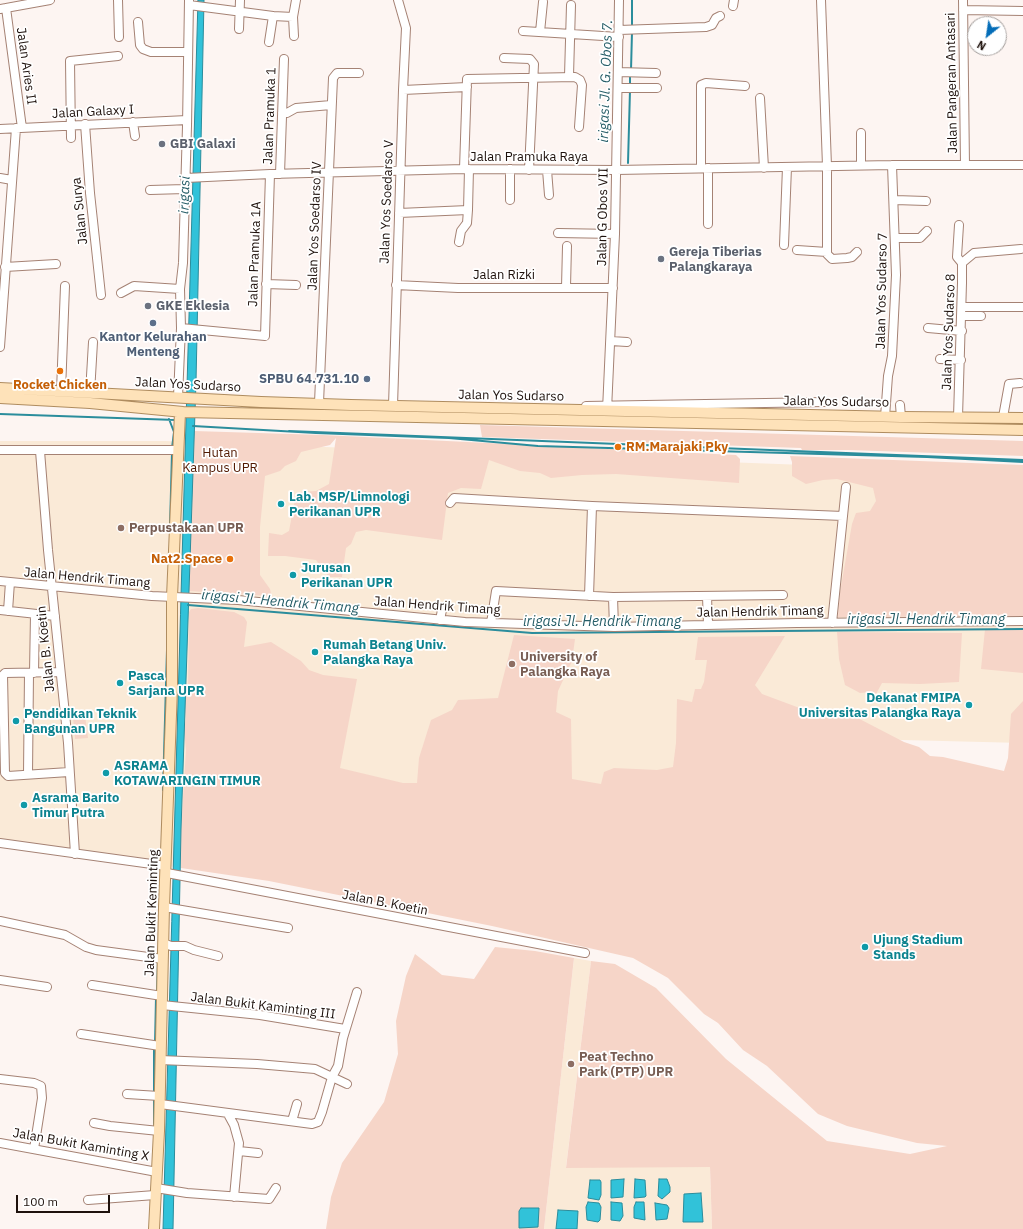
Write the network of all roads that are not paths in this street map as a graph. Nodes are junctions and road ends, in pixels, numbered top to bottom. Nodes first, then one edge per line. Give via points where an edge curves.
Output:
1 (50, 0) edge
2 (118, 0) edge
3 (240, 0) edge
4 (296, 0) edge
5 (398, 0) edge
6 (619, 0) edge
7 (821, 0) edge
8 (963, 0) edge
9 (21, 2) edge
10 (543, 2) dead end
11 (194, 4) edge
12 (571, 5) dead end
13 (3, 8) edge
14 (963, 10) junction
15 (1023, 11) edge
16 (239, 12) junction
17 (273, 16) junction
18 (720, 16) dead end
19 (294, 17) junction
20 (138, 22) dead end
21 (239, 29) dead end
22 (523, 31) dead end
23 (540, 32) junction
24 (619, 33) junction
25 (570, 34) junction
26 (294, 36) dead end
27 (119, 37) dead end
28 (269, 42) dead end
29 (188, 52) junction
30 (118, 56) dead end
31 (504, 58) dead end
32 (284, 59) dead end
33 (618, 72) junction
34 (656, 73) dead end
35 (359, 74) dead end
36 (569, 76) junction
37 (534, 77) junction
38 (745, 86) dead end
39 (467, 87) junction
40 (618, 88) junction
41 (657, 88) dead end
42 (403, 90) junction
43 (760, 98) dead end
44 (332, 105) junction
45 (282, 113) junction
46 (187, 123) junction
47 (85, 127) junction
48 (579, 127) dead end
49 (0, 129) edge
50 (17, 131) junction
51 (70, 131) junction
52 (861, 133) dead end
53 (860, 165) junction
54 (892, 165) junction
55 (965, 165) junction
56 (1023, 165) edge
57 (827, 166) junction
58 (787, 167) junction
59 (704, 168) junction
60 (764, 168) junction
61 (466, 169) junction
62 (510, 170) junction
63 (529, 170) junction
64 (547, 170) junction
65 (616, 170) junction
66 (400, 171) junction
67 (329, 173) junction
68 (270, 174) junction
69 (280, 174) junction
70 (0, 178) edge
71 (186, 178) junction
72 (12, 180) junction
73 (185, 189) junction
74 (150, 190) dead end
75 (549, 195) dead end
76 (510, 200) dead end
77 (895, 200) junction
78 (926, 200) dead end
79 (468, 210) junction
80 (399, 213) junction
81 (708, 224) dead end
82 (959, 225) dead end
83 (927, 231) dead end
84 (558, 233) dead end
85 (615, 234) junction
86 (896, 238) junction
87 (459, 242) dead end
88 (784, 245) dead end
89 (567, 246) dead end
90 (1021, 249) dead end
91 (797, 250) dead end
92 (827, 252) junction
93 (857, 252) dead end
94 (4, 261) edge
95 (962, 262) junction
96 (56, 264) dead end
97 (266, 284) junction
98 (296, 285) dead end
99 (396, 285) junction
100 (65, 286) dead end
101 (566, 287) junction
102 (613, 288) junction
103 (180, 289) junction
104 (121, 293) dead end
105 (101, 295) dead end
106 (962, 307) junction
107 (1023, 307) edge
108 (962, 316) junction
109 (980, 316) dead end
110 (928, 328) dead end
111 (189, 329) junction
112 (962, 331) junction
113 (611, 341) junction
114 (93, 342) dead end
115 (627, 342) dead end
116 (0, 347) edge
117 (940, 359) dead end
118 (961, 360) junction
119 (1020, 382) dead end
120 (0, 388) edge
121 (62, 391) junction
122 (90, 393) junction
123 (0, 398) edge
124 (181, 398) junction
125 (283, 402) junction
126 (825, 402) dead end
127 (319, 403) junction
128 (90, 404) junction
129 (900, 405) dead end
130 (393, 406) junction
131 (452, 408) junction
132 (475, 408) junction
133 (607, 410) junction
134 (746, 413) junction
135 (181, 414) junction
136 (283, 414) junction
137 (885, 417) junction
138 (901, 417) junction
139 (958, 417) junction
140 (1003, 417) junction
141 (1023, 418) edge
142 (474, 419) junction
143 (746, 424) junction
144 (1023, 430) edge
145 (0, 450) edge
146 (178, 450) junction
147 (40, 451) junction
148 (846, 487) dead end
149 (450, 503) dead end
150 (592, 506) junction
151 (843, 516) junction
152 (0, 581) edge
153 (10, 582) junction
154 (52, 586) junction
155 (783, 595) dead end
156 (589, 596) junction
157 (707, 596) junction
158 (178, 597) junction
159 (613, 598) junction
160 (4, 610) edge
161 (442, 610) dead end
162 (35, 614) junction
163 (55, 616) junction
164 (440, 620) junction
165 (1023, 621) edge
166 (491, 623) junction
167 (832, 623) junction
168 (708, 625) junction
169 (614, 627) junction
170 (60, 672) junction
171 (31, 673) junction
172 (3, 757) edge
173 (69, 772) junction
174 (28, 774) junction
175 (0, 842) edge
176 (75, 854) junction
177 (172, 872) junction
178 (168, 907) junction
179 (0, 921) edge
180 (288, 928) dead end
181 (171, 946) junction
182 (585, 953) dead end
183 (218, 956) dead end
184 (163, 958) junction
185 (0, 980) edge
186 (92, 985) dead end
187 (47, 987) dead end
188 (357, 992) dead end
189 (168, 1003) junction
190 (345, 1029) junction
191 (81, 1034) dead end
192 (160, 1046) junction
193 (164, 1060) junction
194 (332, 1077) junction
195 (0, 1079) edge
196 (347, 1084) dead end
197 (127, 1094) dead end
198 (162, 1102) junction
199 (297, 1104) dead end
200 (228, 1114) junction
201 (292, 1121) junction
202 (94, 1122) dead end
203 (159, 1131) junction
204 (0, 1143) edge
205 (34, 1149) junction
206 (239, 1151) junction
207 (258, 1153) dead end
208 (157, 1172) junction
209 (276, 1188) dead end
210 (158, 1191) junction
211 (234, 1197) junction
212 (88, 1200) dead end
213 (154, 1229) edge

1 - 9 street
2 - 27 street
3 - 16 street
4 - 19 street
5 - 42 street, Jalan Yos Soedarso V via 406,28
6 - 24 street, Jalan G Obos VII
7 - 57 street
8 - 14 street, Jalan Pangeran Antasari
9 - 13 street
10 - 23 street
11 - 16 street
11 - 29 street
12 - 25 street
13 - 50 street, Jalan Aries II
14 - 15 street
14 - 55 street, Jalan Pangeran Antasari
16 - 17 street
16 - 21 street
17 - 19 street
17 - 28 street
18 - 24 street via 712,25 706,27
19 - 26 street
20 - 29 street via 140,45 143,50
22 - 23 street
23 - 25 street
24 - 25 street
24 - 33 street, Jalan G Obos VII
25 - 36 street
29 - 46 street
30 - 51 street via 70,61
31 - 37 street via 532,60
32 - 45 street, Jalan Pramuka 1
33 - 34 street
33 - 40 street, Jalan G Obos VII
35 - 44 street, Jalan Yos Soedarso IV via 337,73 334,76
36 - 37 street
36 - 48 street via 578,78 581,82
37 - 39 street via 468,79
37 - 63 street
38 - 59 street via 706,83 701,85
39 - 42 street
39 - 61 street
40 - 41 street
40 - 65 street, Jalan G Obos VII
42 - 66 street, Jalan Yos Soedarso V
43 - 60 street
44 - 45 street via 296,108
44 - 67 street, Jalan Yos Soedarso IV
45 - 69 street, Jalan Pramuka 1
46 - 47 street, Jalan Galaxy I via 134,129
46 - 71 street
47 - 51 street, Jalan Galaxy I
47 - 105 street, Jalan Surya
49 - 50 street, Jalan Galaxy I
50 - 51 street, Jalan Galaxy I
50 - 72 street, Jalan Aries II
52 - 53 street
53 - 54 street
53 - 57 street
54 - 55 street
54 - 77 street, Jalan Yos Sudarso 7
55 - 56 street
57 - 58 street, Jalan Pramuka Raya
57 - 92 street
58 - 60 street, Jalan Pramuka Raya
58 - 88 street
59 - 60 street, Jalan Pramuka Raya
59 - 65 street, Jalan Pramuka Raya
59 - 81 street
61 - 62 street, Jalan Pramuka Raya
61 - 66 street, Jalan Pramuka Raya
61 - 79 street
62 - 63 street, Jalan Pramuka Raya
62 - 76 street
63 - 64 street, Jalan Pramuka Raya
64 - 65 street, Jalan Pramuka Raya
64 - 75 street
65 - 85 street, Jalan G Obos VII
66 - 67 street, Jalan Pramuka Raya
66 - 80 street, Jalan Yos Soedarso V
67 - 69 street, Jalan Pramuka Raya
67 - 127 street, Jalan Yos Soedarso IV
68 - 69 street, Jalan Pramuka Raya
68 - 71 street, Jalan Pramuka Raya
68 - 97 street, Jalan Pramuka 1A
70 - 72 street
71 - 73 street
72 - 94 street, Jalan Aries II
73 - 74 street
73 - 103 street
77 - 78 street
77 - 86 street, Jalan Yos Sudarso 7
79 - 80 street
79 - 87 street via 467,223 461,232
80 - 99 street, Jalan Yos Soedarso V
82 - 95 street, Jalan Yos Sudarso 8 via 958,257
83 - 86 street via 920,238
84 - 85 street
85 - 102 street, Jalan G Obos VII
86 - 137 street, Jalan Yos Sudarso 7 via 892,356
89 - 101 street
90 - 95 street via 974,253
91 - 92 street
92 - 93 street via 832,259 849,258
94 - 96 street
94 - 116 street, Jalan Aries II
95 - 106 street, Jalan Yos Sudarso 8
97 - 98 street
97 - 111 street, Jalan Pramuka 1A via 265,336
99 - 101 street, Jalan Rizki via 458,288
99 - 130 street, Jalan Yos Soedarso V
100 - 121 street
101 - 102 street, Jalan Rizki
102 - 113 street, Jalan G Obos VII
103 - 104 street via 134,286
103 - 111 street
106 - 107 street
106 - 108 street, Jalan Yos Sudarso 8
108 - 109 street
108 - 112 street, Jalan Yos Sudarso 8
110 - 112 street
111 - 124 street
112 - 118 street, Jalan Yos Sudarso 8
113 - 115 street
113 - 133 street, Jalan G Obos VII
114 - 122 street
117 - 118 street
118 - 139 street, Jalan Yos Sudarso 8
119 - 140 street via 1009,384
120 - 121 main road, Jalan Yos Sudarso
121 - 122 main road, Jalan Yos Sudarso
122 - 124 main road, Jalan Yos Sudarso
122 - 128 main road
123 - 128 main road, Jalan Yos Sudarso
124 - 125 main road, Jalan Yos Sudarso
125 - 127 main road, Jalan Yos Sudarso
125 - 136 main road
126 - 131 street
127 - 130 main road, Jalan Yos Sudarso
128 - 135 main road, Jalan Yos Sudarso
129 - 138 street
130 - 131 main road, Jalan Yos Sudarso
131 - 132 main road, Jalan Yos Sudarso
132 - 133 main road, Jalan Yos Sudarso
132 - 142 main road
133 - 134 main road, Jalan Yos Sudarso
134 - 137 main road, Jalan Yos Sudarso
134 - 143 main road
135 - 136 main road, Jalan Yos Sudarso
135 - 146 main road, Jalan Bukit Keminting
136 - 142 main road, Jalan Yos Sudarso
137 - 138 main road, Jalan Yos Sudarso
138 - 139 main road, Jalan Yos Sudarso
139 - 140 main road, Jalan Yos Sudarso
140 - 141 main road, Jalan Yos Sudarso
142 - 143 main road, Jalan Yos Sudarso
143 - 144 main road, Jalan Yos Sudarso
145 - 147 street
146 - 147 street
146 - 158 main road, Jalan Bukit Keminting
147 - 154 street, Jalan B. Koetin
148 - 151 street
149 - 150 street via 454,498
150 - 151 street
150 - 156 street
151 - 167 street
152 - 153 street, Jalan Hendrik Timang
153 - 154 street, Jalan Hendrik Timang
153 - 160 street
154 - 158 street, Jalan Hendrik Timang
154 - 163 street, Jalan B. Koetin
155 - 157 street
156 - 159 street
156 - 166 street via 496,591
157 - 159 street
157 - 168 street
158 - 164 street, Jalan Hendrik Timang
158 - 177 main road, Jalan Bukit Keminting via 172,687
159 - 169 street
160 - 162 street
161 - 164 street
162 - 163 street
162 - 171 street
163 - 170 street, Jalan B. Koetin
164 - 166 street, Jalan Hendrik Timang
165 - 167 street, Jalan Hendrik Timang
166 - 169 street, Jalan Hendrik Timang
167 - 168 street, Jalan Hendrik Timang
168 - 169 street, Jalan Hendrik Timang
170 - 171 street
170 - 173 street, Jalan B. Koetin
171 - 172 street via 5,673 2,677
171 - 174 street
172 - 174 street via 6,775
173 - 174 street
173 - 176 street, Jalan B. Koetin
175 - 176 street, Jalan B. Koetin
176 - 177 street, Jalan B. Koetin
177 - 178 main road, Jalan Bukit Keminting
177 - 182 street, Jalan B. Koetin
178 - 180 street
178 - 181 main road, Jalan Bukit Keminting
179 - 184 street via 65,935 96,950
181 - 183 street via 185,946
181 - 184 main road, Jalan Bukit Keminting
184 - 189 main road, Jalan Bukit Keminting
185 - 187 street
186 - 189 street, Jalan Bukit Kaminting III
188 - 190 street
189 - 190 street, Jalan Bukit Kaminting III
189 - 192 main road, Jalan Bukit Keminting
190 - 194 street via 338,1066
191 - 192 street
192 - 193 main road, Jalan Bukit Keminting
193 - 194 street via 314,1069
193 - 198 main road, Jalan Bukit Keminting
194 - 196 street
194 - 201 street via 318,1122 312,1124
195 - 205 street via 41,1086 42,1098
197 - 198 street
198 - 200 street
198 - 203 main road, Jalan Bukit Keminting
199 - 201 street
200 - 201 street
200 - 206 street via 238,1135
202 - 203 street
203 - 208 main road, Jalan Bukit Keminting
204 - 205 street, Jalan Bukit Kaminting X
205 - 208 street, Jalan Bukit Kaminting X
206 - 207 street
206 - 211 street
208 - 210 main road, Jalan Bukit Keminting
209 - 211 street via 268,1199
210 - 211 street via 174,1190
210 - 212 street
210 - 213 main road, Jalan Bukit Keminting

